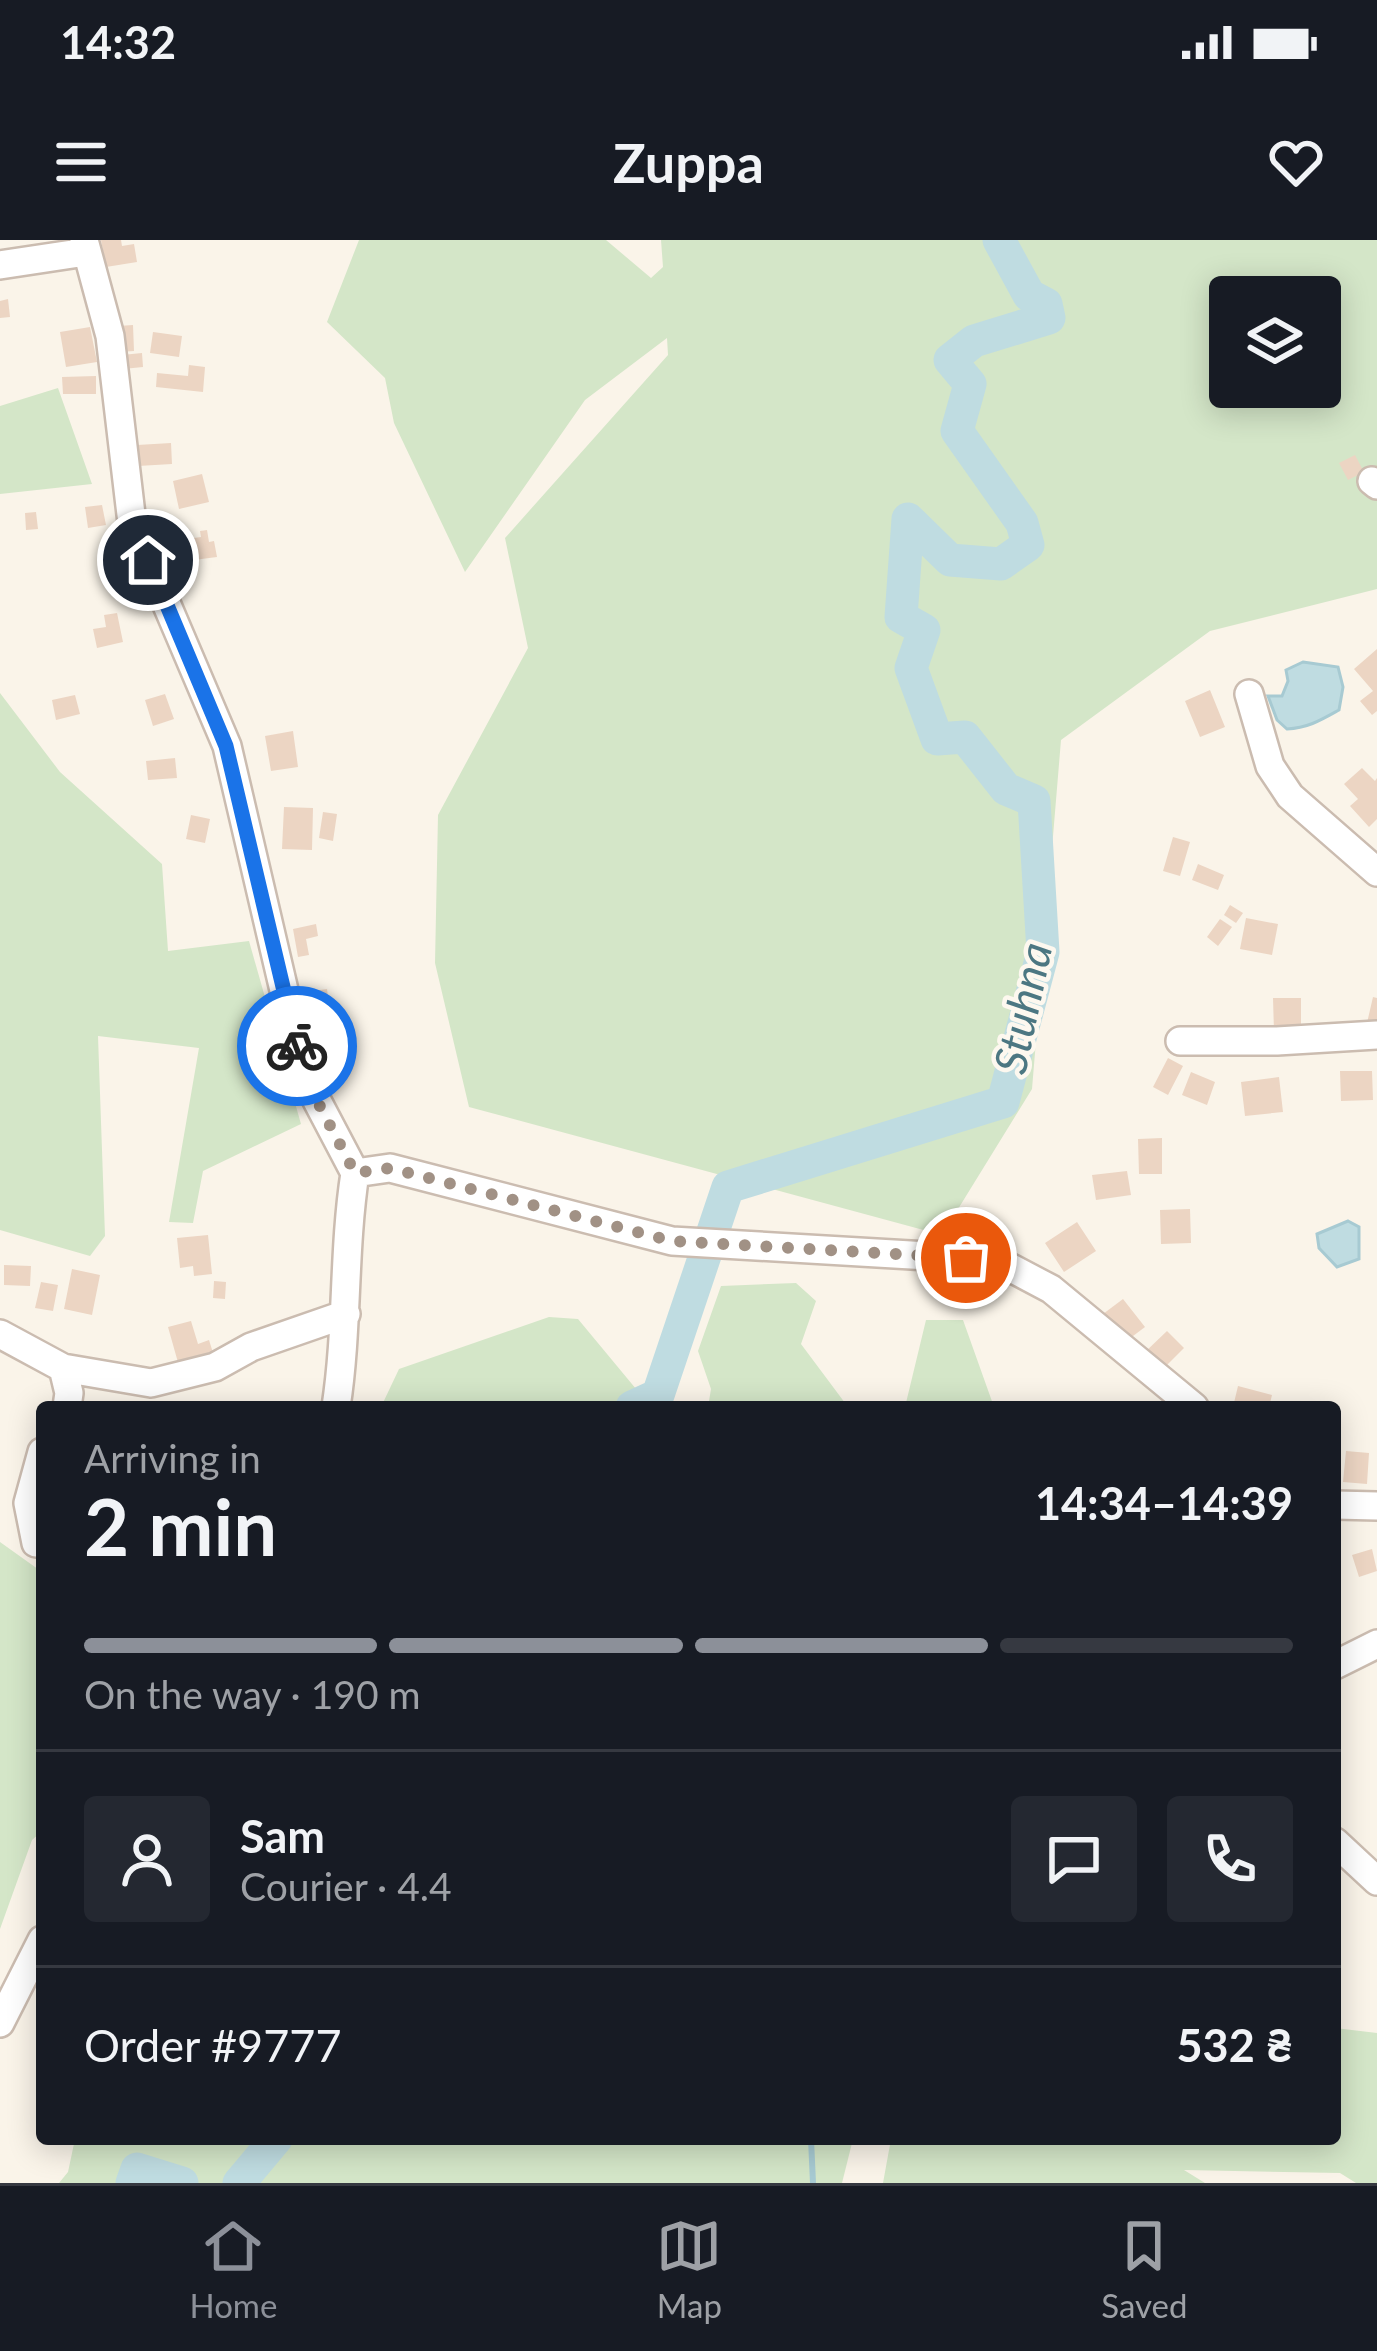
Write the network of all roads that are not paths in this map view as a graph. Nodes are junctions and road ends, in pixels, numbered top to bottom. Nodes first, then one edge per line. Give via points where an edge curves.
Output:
1 (85, 246) edge
2 (0, 265) edge
3 (1249, 694) dead end
4 (1377, 872) edge
5 (1377, 1035) edge
6 (1180, 1041) dead end
7 (355, 1173) junction
8 (346, 1314) junction
9 (0, 1334) edge
10 (63, 1368) junction
11 (68, 1401) edge
12 (337, 1401) edge
13 (1187, 1401) edge
14 (36, 1474) edge
15 (1341, 1505) edge
16 (1377, 1506) edge
17 (36, 1544) dead end
18 (1377, 1644) edge
19 (1341, 1660) edge
20 (1341, 1848) edge
21 (1377, 1881) edge
22 (36, 1952) edge
23 (0, 2023) edge

1 - 2 street
1 - 7 street via 110,336 132,523 226,746 304,1076
3 - 4 street via 1270,766 1290,796
5 - 6 street
7 - 8 street
7 - 13 street via 390,1168 672,1241 996,1260 1051,1288
8 - 10 street via 151,1383
8 - 12 street
9 - 10 street
10 - 11 street
14 - 17 street via 28,1503
15 - 16 street
18 - 19 street
20 - 21 street
22 - 23 street

